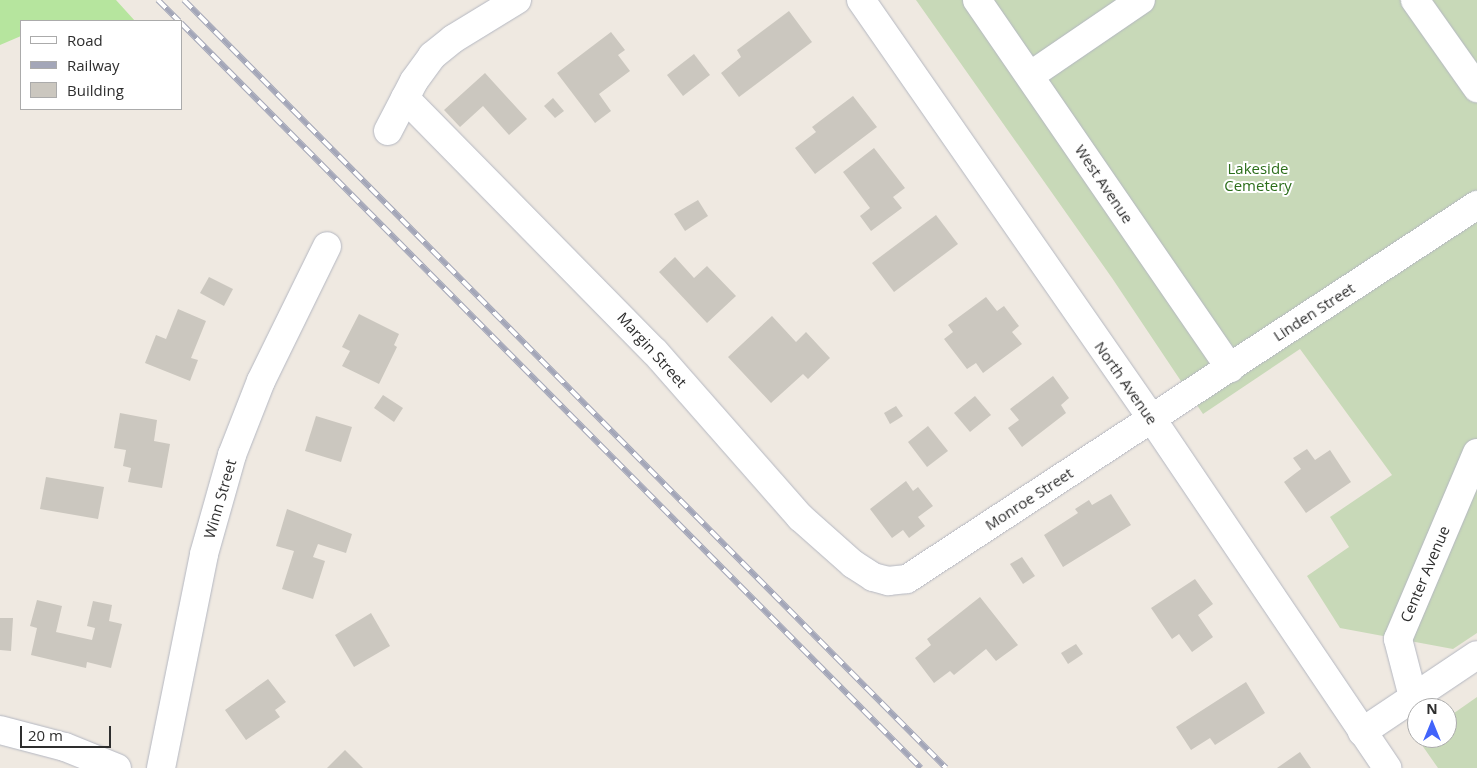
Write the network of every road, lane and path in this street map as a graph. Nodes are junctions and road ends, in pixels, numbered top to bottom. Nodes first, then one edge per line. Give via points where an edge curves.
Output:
1 (517, 0) edge
2 (861, 0) edge
3 (977, 0) edge
4 (1140, 0) edge
5 (1415, 0) edge
6 (1030, 75) junction
7 (1477, 88) edge
8 (405, 98) junction
9 (388, 131) dead end
10 (1477, 205) edge
11 (327, 246) dead end
12 (1230, 368) junction
13 (1152, 419) junction
14 (1477, 453) edge
15 (907, 579) joint
16 (1477, 655) edge
17 (1413, 697) junction
18 (0, 730) edge
19 (1362, 732) junction
20 (117, 768) edge
21 (161, 768) edge
22 (1387, 768) edge

1 - 8 street via 442,48 423,68
2 - 13 street, North Avenue
3 - 6 street, West Avenue
4 - 6 street
5 - 7 street
6 - 12 street, West Avenue
8 - 9 street
8 - 15 street, Margin Street via 655,352 800,517 863,572 881,580
10 - 12 street, Linden Street
11 - 21 street, Winn Street via 264,373 232,455 204,554
12 - 13 street, Linden Street
13 - 15 street, Monroe Street
13 - 19 street, North Avenue
14 - 17 street, Center Avenue via 1398,639
16 - 17 street
17 - 19 street
18 - 20 street via 65,747
19 - 22 street, North Avenue

